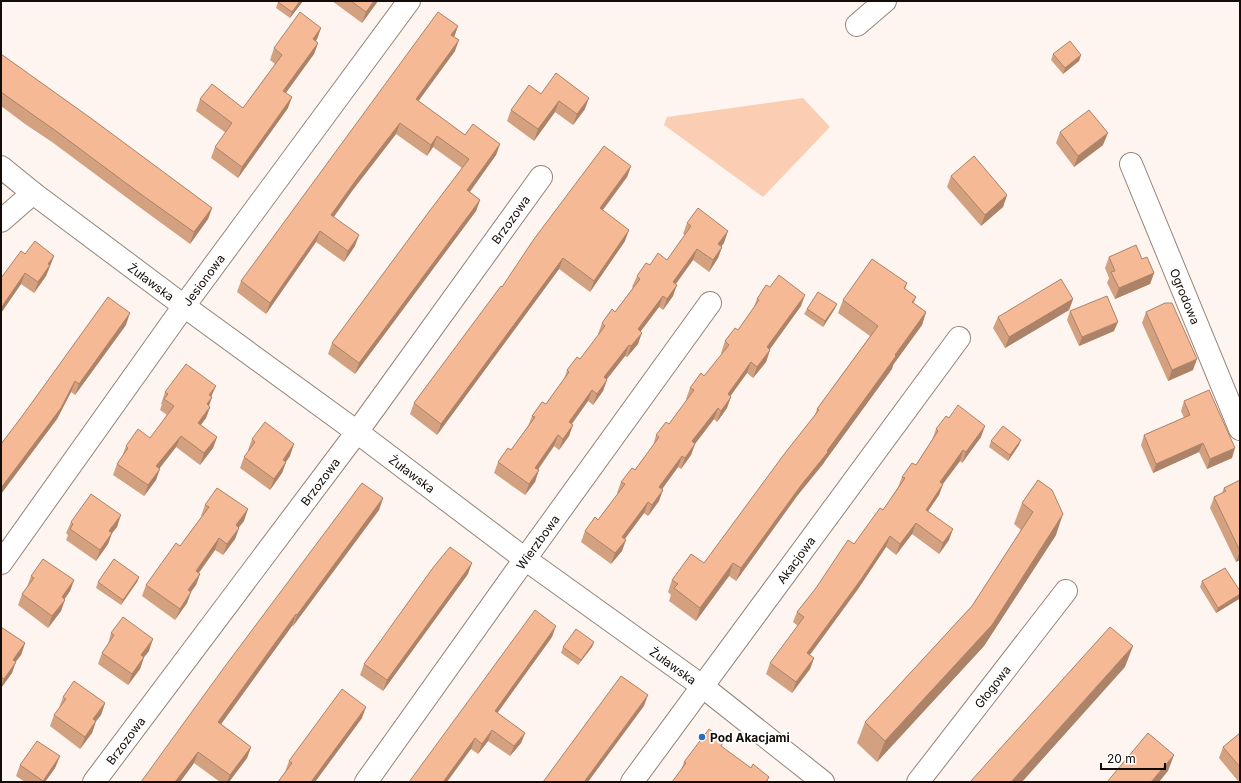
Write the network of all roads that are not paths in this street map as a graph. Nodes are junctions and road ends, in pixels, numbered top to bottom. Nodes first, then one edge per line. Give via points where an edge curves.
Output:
1 (409, 1) edge
2 (884, 1) edge
3 (857, 25) dead end
4 (1131, 164) dead end
5 (1, 167) edge
6 (541, 177) dead end
7 (33, 193) junction
8 (1, 220) edge
9 (710, 302) dead end
10 (184, 306) junction
11 (959, 338) dead end
12 (1240, 429) edge
13 (358, 432) junction
14 (525, 559) junction
15 (1, 563) edge
16 (1066, 591) dead end
17 (702, 686) junction
18 (94, 782) edge
19 (366, 782) edge
20 (632, 782) edge
21 (823, 782) edge
22 (918, 782) edge

1 - 10 street, Jesionowa
2 - 3 street
4 - 12 street, Ogrodowa
5 - 7 street, Żuławska
6 - 13 street, Brzozowa
7 - 8 street
7 - 10 street, Żuławska
9 - 14 street, Wierzbowa
10 - 13 street, Żuławska
10 - 15 street, Jesionowa
11 - 17 street, Akacjowa
13 - 14 street, Żuławska
13 - 18 street, Brzozowa
14 - 17 street, Żuławska
14 - 19 street, Wierzbowa
16 - 22 street, Głogowa
17 - 20 street, Akacjowa
17 - 21 street, Żuławska

